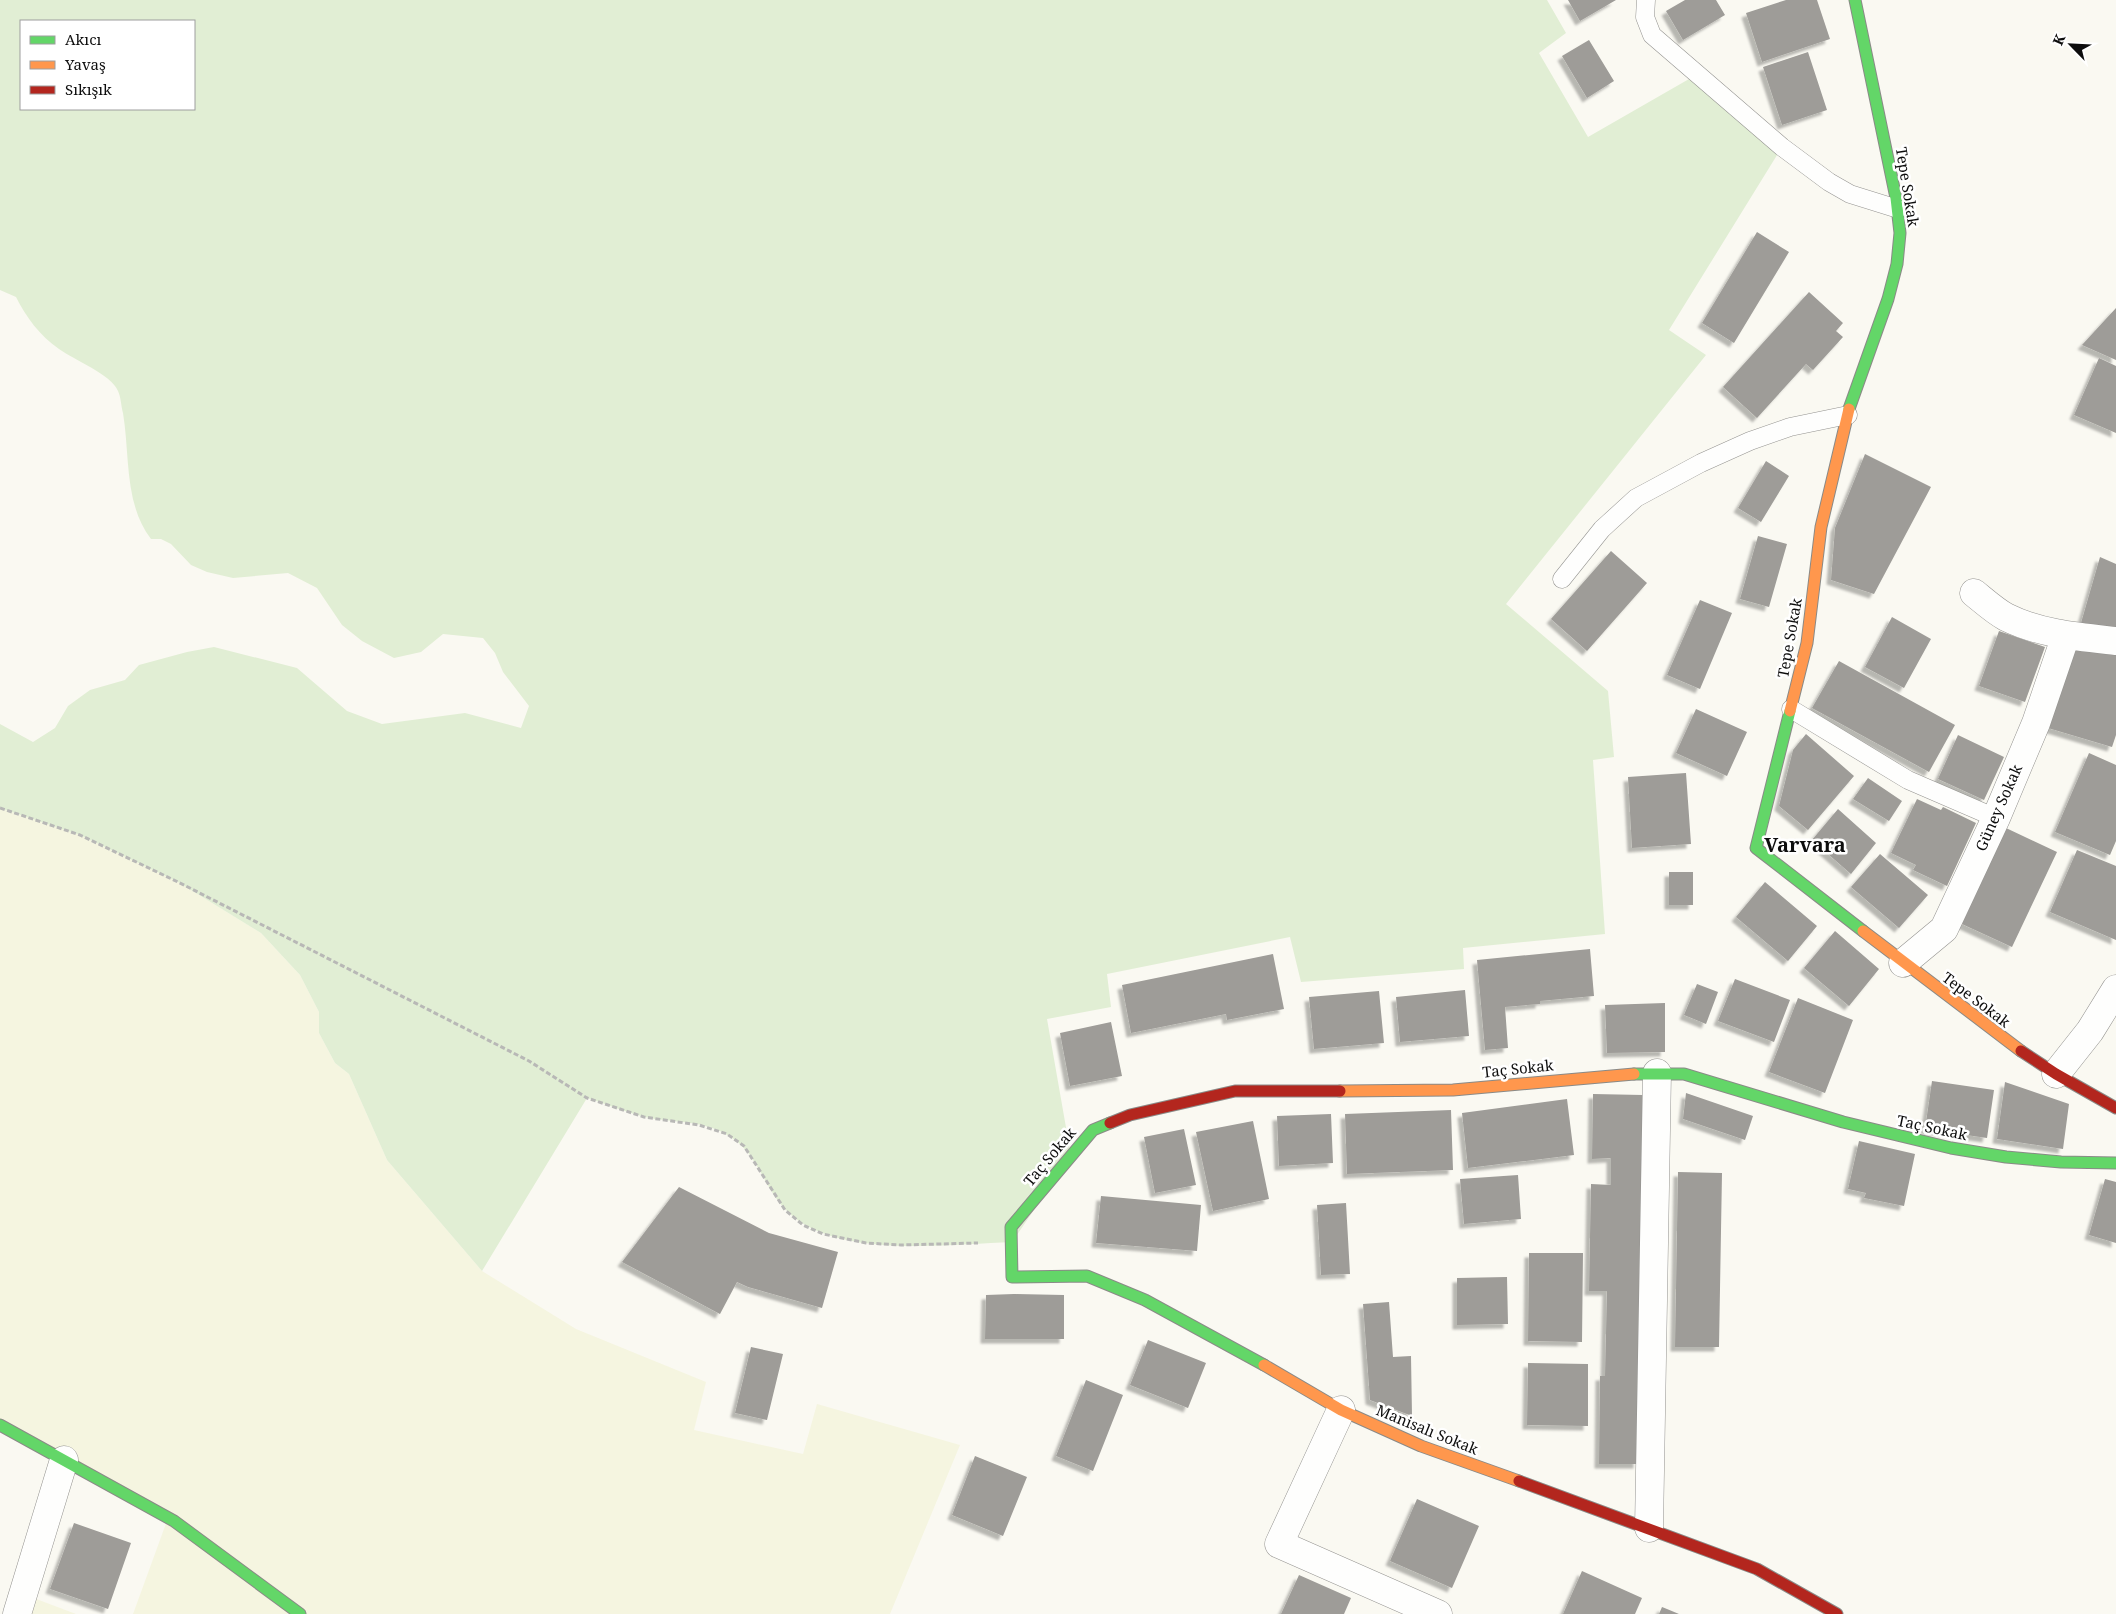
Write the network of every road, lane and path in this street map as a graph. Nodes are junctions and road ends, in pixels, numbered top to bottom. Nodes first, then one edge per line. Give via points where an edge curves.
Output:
1 (1646, 0) edge
2 (1854, 0) edge
3 (1898, 209) junction
4 (1848, 415) junction
5 (1562, 579) dead end
6 (1974, 593) dead end
7 (2066, 635) junction
8 (2116, 641) edge
9 (1791, 709) junction
10 (0, 808) edge
11 (1996, 818) junction
12 (1903, 963) junction
13 (2116, 989) edge
14 (1657, 1073) junction
15 (2056, 1074) junction
16 (2116, 1108) edge
17 (2116, 1163) edge
18 (1012, 1242) junction
19 (1012, 1277) joint
20 (1341, 1410) junction
21 (0, 1425) edge
22 (64, 1460) junction
23 (1649, 1528) junction
24 (17, 1614) edge
25 (300, 1614) edge
26 (1438, 1614) edge
27 (1837, 1614) edge

1 - 3 lane via 1645,17 1652,35 1782,147 1850,194
2 - 3 street, Tepe Sokak
3 - 4 street, Tepe Sokak via 1898,264
4 - 5 lane via 1790,427 1750,441 1636,498 1602,529
4 - 9 street, Tepe Sokak via 1821,527 1807,643
6 - 7 street via 2014,620
7 - 8 street
7 - 11 street, Güney Sokak via 2036,723
9 - 11 lane via 1908,780
9 - 12 street, Tepe Sokak via 1756,848
10 - 18 path via 80,834 178,882 521,1057 587,1098 644,1117 699,1125 727,1134 744,1146 785,1210 803,1225 824,1234 866,1243
11 - 12 street, Güney Sokak via 1944,929
12 - 15 street, Tepe Sokak
13 - 15 street via 2090,1031
14 - 17 street, Taç Sokak via 1684,1074 1878,1132 1977,1153 2050,1162
14 - 18 street, Taç Sokak via 1453,1090 1235,1091 1130,1115 1093,1130 1011,1226
14 - 23 street
15 - 16 street, Tepe Sokak
18 - 19 street, Taç Sokak
19 - 20 street, Manisalı Sokak via 1087,1276 1207,1332
20 - 23 street, Manisalı Sokak via 1421,1446
20 - 26 street via 1279,1544
21 - 22 street
22 - 24 street
22 - 25 street via 174,1522
23 - 27 street, Manisalı Sokak via 1757,1569

